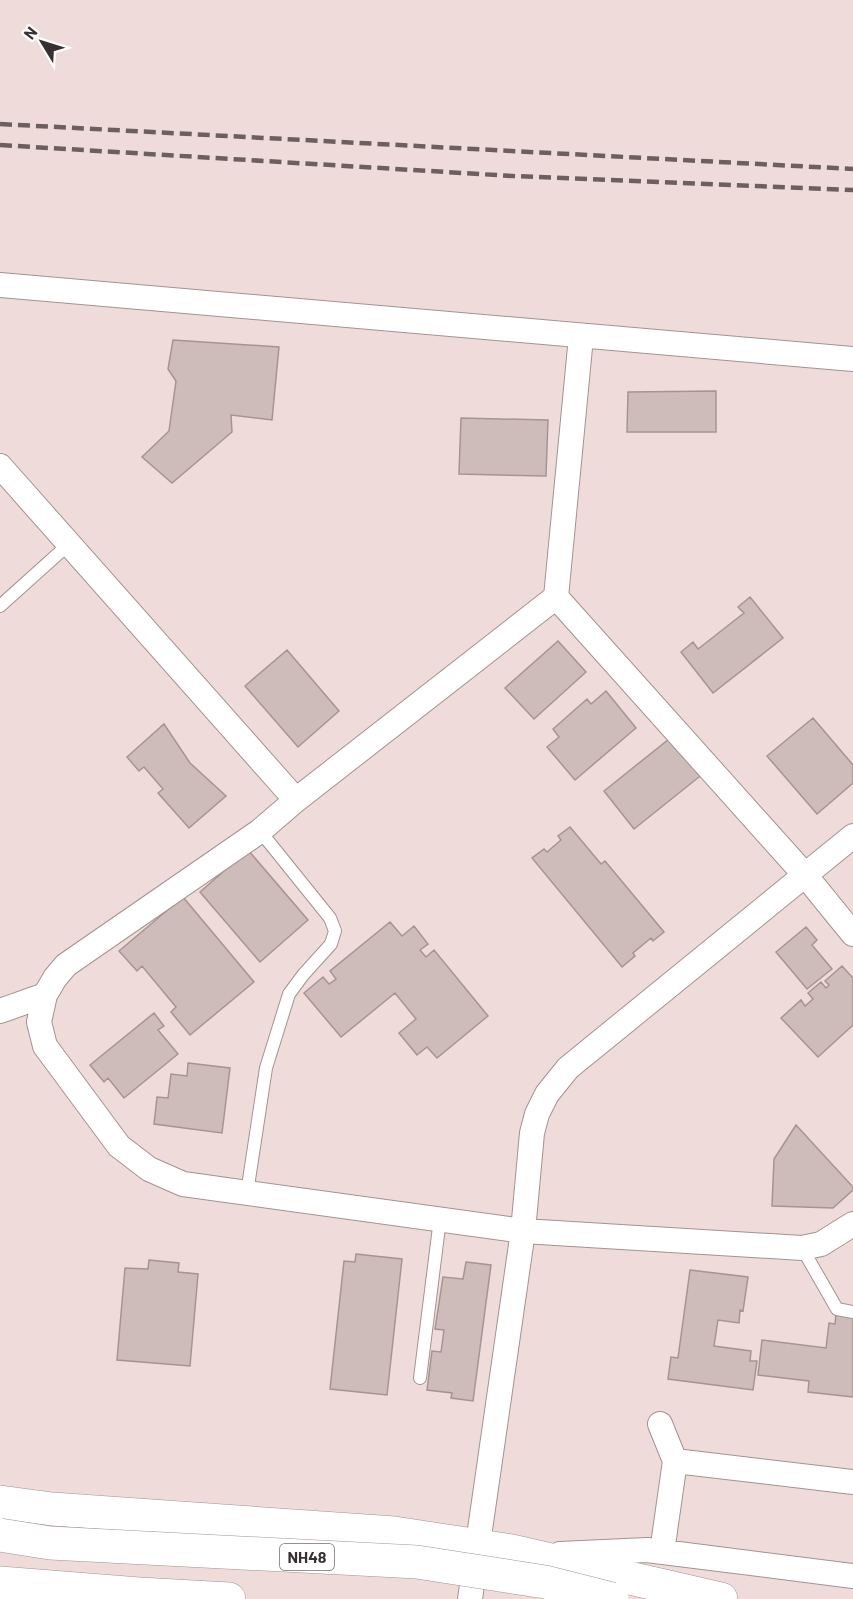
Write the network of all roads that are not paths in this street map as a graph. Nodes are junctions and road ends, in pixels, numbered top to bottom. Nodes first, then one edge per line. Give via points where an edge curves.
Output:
1 (0, 285) edge
2 (581, 337) junction
3 (853, 359) edge
4 (0, 466) edge
5 (69, 544) junction
6 (556, 597) junction
7 (0, 606) edge
8 (296, 800) junction
9 (260, 831) junction
10 (853, 836) edge
11 (805, 875) junction
12 (853, 934) edge
13 (45, 995) junction
14 (0, 1011) edge
15 (247, 1193) junction
16 (440, 1220) junction
17 (853, 1224) edge
18 (523, 1231) junction
19 (802, 1248) junction
20 (853, 1312) edge
21 (420, 1378) dead end
22 (660, 1424) dead end
23 (675, 1461) junction
24 (853, 1482) edge
25 (0, 1502) edge
26 (0, 1535) edge
27 (479, 1546) junction
28 (662, 1552) junction
29 (530, 1555) junction
30 (853, 1576) edge
31 (0, 1583) edge
32 (229, 1599) edge
33 (470, 1599) edge
34 (612, 1599) edge
35 (721, 1599) edge

1 - 2 street
2 - 3 street
2 - 6 street
4 - 5 street
5 - 7 lane
5 - 8 street
6 - 8 street
6 - 11 street
8 - 9 street
9 - 13 street via 66,965
9 - 15 lane via 330,918 335,931 331,944 290,994 266,1068
10 - 11 street
11 - 12 street
11 - 18 street via 568,1068 547,1094 532,1133
13 - 14 street
13 - 15 street via 39,1022 45,1046 119,1146 149,1169 183,1184
15 - 16 street
16 - 18 street
16 - 21 lane
17 - 19 street via 821,1244
18 - 19 street
18 - 27 street
19 - 20 lane via 837,1309
22 - 23 street
23 - 24 street
23 - 28 street
25 - 27 main road via 394,1533
26 - 34 main road, NH48, bridge via 50,1543 417,1562 545,1582
27 - 29 main road
27 - 33 street
28 - 29 street
28 - 30 street
29 - 35 main road
31 - 32 main road

